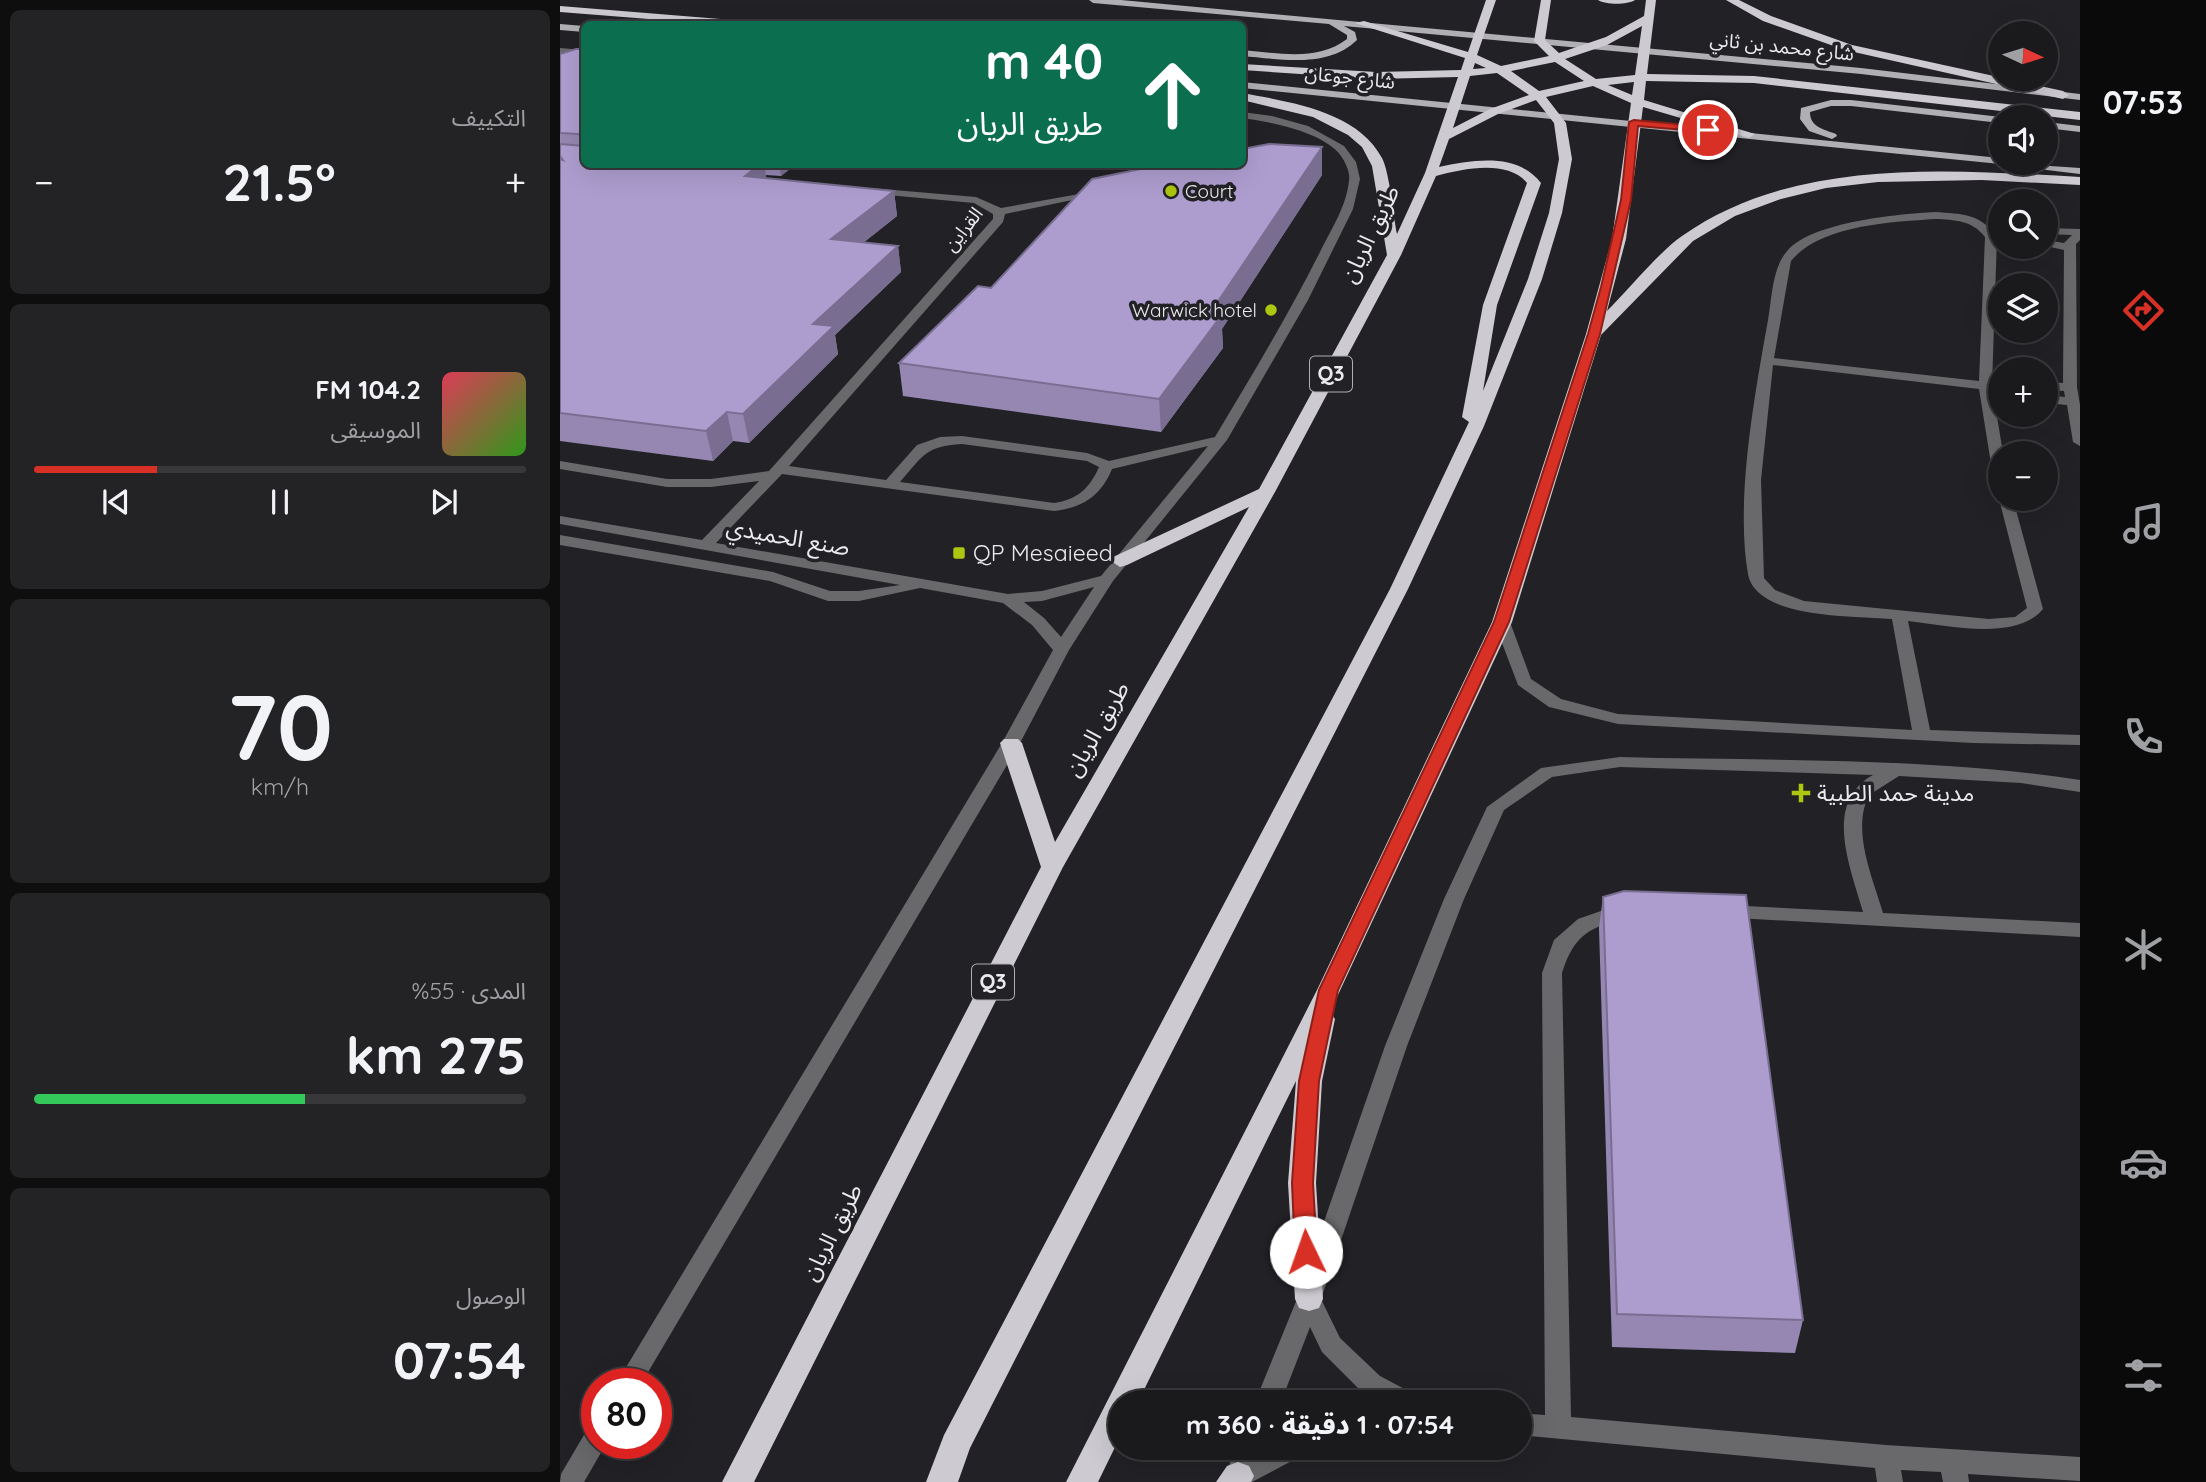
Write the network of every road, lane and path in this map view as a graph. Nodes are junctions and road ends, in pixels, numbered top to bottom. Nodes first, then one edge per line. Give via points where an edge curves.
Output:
1 (1093, 0) edge
2 (1491, 0) edge
3 (1546, 0) edge
4 (1603, 0) edge
5 (1630, 0) edge
6 (1651, 0) edge
7 (1731, 0) edge
8 (560, 9) edge
9 (1648, 18) junction
10 (1313, 19) junction
11 (708, 21) edge
12 (1360, 23) junction
13 (560, 27) edge
14 (581, 29) edge
15 (1479, 35) junction
16 (1539, 41) junction
17 (1596, 46) junction
18 (1643, 50) junction
19 (560, 51) edge
20 (581, 53) edge
21 (1246, 53) edge
22 (1472, 57) junction
23 (1555, 59) junction
24 (1246, 67) edge
25 (1498, 69) junction
26 (1467, 73) junction
27 (1640, 78) junction
28 (1594, 83) junction
29 (1246, 85) edge
30 (1536, 95) junction
31 (2063, 95) junction
32 (1246, 97) edge
33 (2080, 97) edge
34 (1638, 101) junction
35 (1455, 105) junction
36 (1497, 109) junction
37 (1555, 115) junction
38 (1246, 116) edge
39 (2080, 116) edge
40 (1988, 119) edge
41 (1634, 122) junction
42 (2058, 126) edge
43 (2080, 129) edge
44 (1749, 134) junction
45 (1444, 137) junction
46 (1857, 145) junction
47 (1988, 160) edge
48 (2058, 168) edge
49 (2080, 171) edge
50 (1431, 173) junction
51 (2080, 181) edge
52 (854, 189) edge
53 (1108, 192) edge
54 (999, 212) junction
55 (1988, 229) edge
56 (2058, 232) edge
57 (2080, 233) edge
58 (2058, 245) edge
59 (2070, 247) junction
60 (1394, 255) junction
61 (1994, 259) edge
62 (1594, 334) junction
63 (1993, 357) edge
64 (1768, 361) junction
65 (2058, 386) edge
66 (2070, 387) junction
67 (1988, 388) edge
68 (2058, 400) edge
69 (2073, 402) junction
70 (1220, 440) junction
71 (2080, 442) edge
72 (1462, 457) junction
73 (560, 465) edge
74 (1106, 467) junction
75 (776, 472) junction
76 (890, 485) junction
77 (1266, 492) junction
78 (2010, 511) edge
79 (560, 520) edge
80 (560, 540) edge
81 (706, 545) junction
82 (1120, 562) junction
83 (1107, 579) junction
84 (926, 584) junction
85 (1008, 599) junction
86 (1899, 616) junction
87 (1502, 622) junction
88 (1060, 650) junction
89 (1922, 735) junction
90 (2080, 740) edge
91 (1011, 743) junction
92 (1897, 770) junction
93 (2080, 786) edge
94 (1052, 867) junction
95 (1645, 910) edge
96 (1710, 911) edge
97 (1875, 919) junction
98 (2080, 930) edge
99 (1329, 990) junction
100 (1309, 1299) junction
101 (638, 1368) edge
102 (1128, 1390) edge
103 (1273, 1390) edge
104 (1382, 1390) edge
105 (1532, 1426) edge
106 (1558, 1429) junction
107 (1108, 1430) edge
108 (584, 1459) edge
109 (1265, 1460) edge
110 (2080, 1469) edge
111 (1888, 1470) edge
112 (1239, 1472) edge
113 (1954, 1472) edge
114 (570, 1482) edge
115 (738, 1482) edge
116 (942, 1482) edge
117 (1082, 1482) edge

1 - 10 main road
2 - 15 highway, طريق الريان / Q3
3 - 16 highway
4 - 5 highway
6 - 9 highway
7 - 31 highway via 1773,20 1868,52
8 - 11 highway
9 - 17 highway
9 - 18 highway
10 - 12 main road
10 - 21 main road via 1345,29 1352,40 1320,55
12 - 15 main road
12 - 22 highway
13 - 14 main road
15 - 16 main road, شارع محمد بن ثاني
15 - 22 highway, طريق الريان / Q3
16 - 17 main road, شارع محمد بن ثاني
16 - 23 highway
17 - 18 main road, شارع محمد بن ثاني
17 - 23 highway
18 - 27 highway
18 - 31 main road, شارع محمد بن ثاني
19 - 20 street
22 - 25 highway
22 - 26 highway, طريق الريان / Q3
23 - 25 highway
23 - 28 highway
24 - 26 highway via 1353,74
25 - 26 highway
25 - 30 highway
26 - 35 highway, طريق الريان / Q3
27 - 28 highway
27 - 34 highway
27 - 39 highway via 1759,79
28 - 30 highway
28 - 34 highway
29 - 35 main road, شارع جوعان
30 - 36 highway
30 - 37 highway
31 - 33 main road, شارع محمد بن ثاني
32 - 60 highway via 1324,117 1366,145 1376,160
34 - 41 highway
34 - 44 highway
35 - 36 main road
35 - 45 highway, طريق الريان / Q3
36 - 37 main road
36 - 45 highway
37 - 41 main road
37 - 72 highway via 1566,136 1556,210 1530,296
38 - 70 street, طريق الريان via 1304,128 1351,162 1354,179 1347,209 1302,300
40 - 46 main road via 1851,103 1805,110 1813,129
41 - 44 main road
41 - 62 highway via 1619,239
42 - 43 main road
44 - 46 main road
45 - 50 highway, طريق الريان / Q3
46 - 47 main road
48 - 49 main road
50 - 60 highway, طريق الريان / Q3
50 - 72 highway via 1465,165 1495,165 1523,172 1534,183 1490,305
51 - 62 highway via 1922,176 1844,182 1763,200 1718,218 1686,239
52 - 54 street, القراين via 976,200
53 - 54 street
54 - 75 street, القراين via 999,219
55 - 64 street via 1961,217 1927,215 1805,241 1785,260
56 - 57 street
57 - 59 street
58 - 59 street
59 - 66 street
60 - 77 highway, طريق الريان / Q3
61 - 63 street
62 - 87 highway
64 - 67 street
64 - 86 street via 1751,511 1760,585 1777,598 1803,606
65 - 66 street
66 - 69 street
68 - 69 street
69 - 71 street
70 - 74 street
70 - 82 street, طريق الريان
72 - 116 highway via 1399,589 955,1445
73 - 75 street via 667,483 711,483
74 - 76 street via 1086,498 1060,508
74 - 76 street via 1087,457 951,439 922,448
75 - 76 street
75 - 81 street, القراين
77 - 82 highway
77 - 94 highway, طريق الريان / Q3
78 - 86 street via 2035,609 2019,621 1989,624
79 - 81 street, صنع الحميدي
80 - 84 street via 773,577 828,596 859,596
81 - 84 street, صنع الحميدي
82 - 83 street, طريق الريان
83 - 85 street, صنع الحميدي via 1042,596
83 - 88 street, طريق الريان
84 - 85 street, صنع الحميدي
85 - 88 street, صنع الحميدي via 1050,631
86 - 89 street
87 - 89 street via 1524,681 1555,703 1618,719
87 - 99 highway
88 - 91 street, طريق الريان
89 - 90 street
91 - 94 highway
91 - 101 street, طريق الريان
92 - 93 street via 2021,777
92 - 97 street via 1861,793 1853,809 1852,827
92 - 100 street via 1620,762 1547,772 1496,807 1396,1046
94 - 115 highway, طريق الريان / Q3
95 - 106 street via 1618,911 1585,924 1561,946 1552,973
96 - 97 street
97 - 98 street
99 - 100 highway via 1309,1081 1302,1183
99 - 102 highway
100 - 103 street
100 - 104 street via 1331,1345
105 - 106 street
106 - 111 street
107 - 117 highway
108 - 114 street
109 - 112 street
110 - 113 street
111 - 113 street

